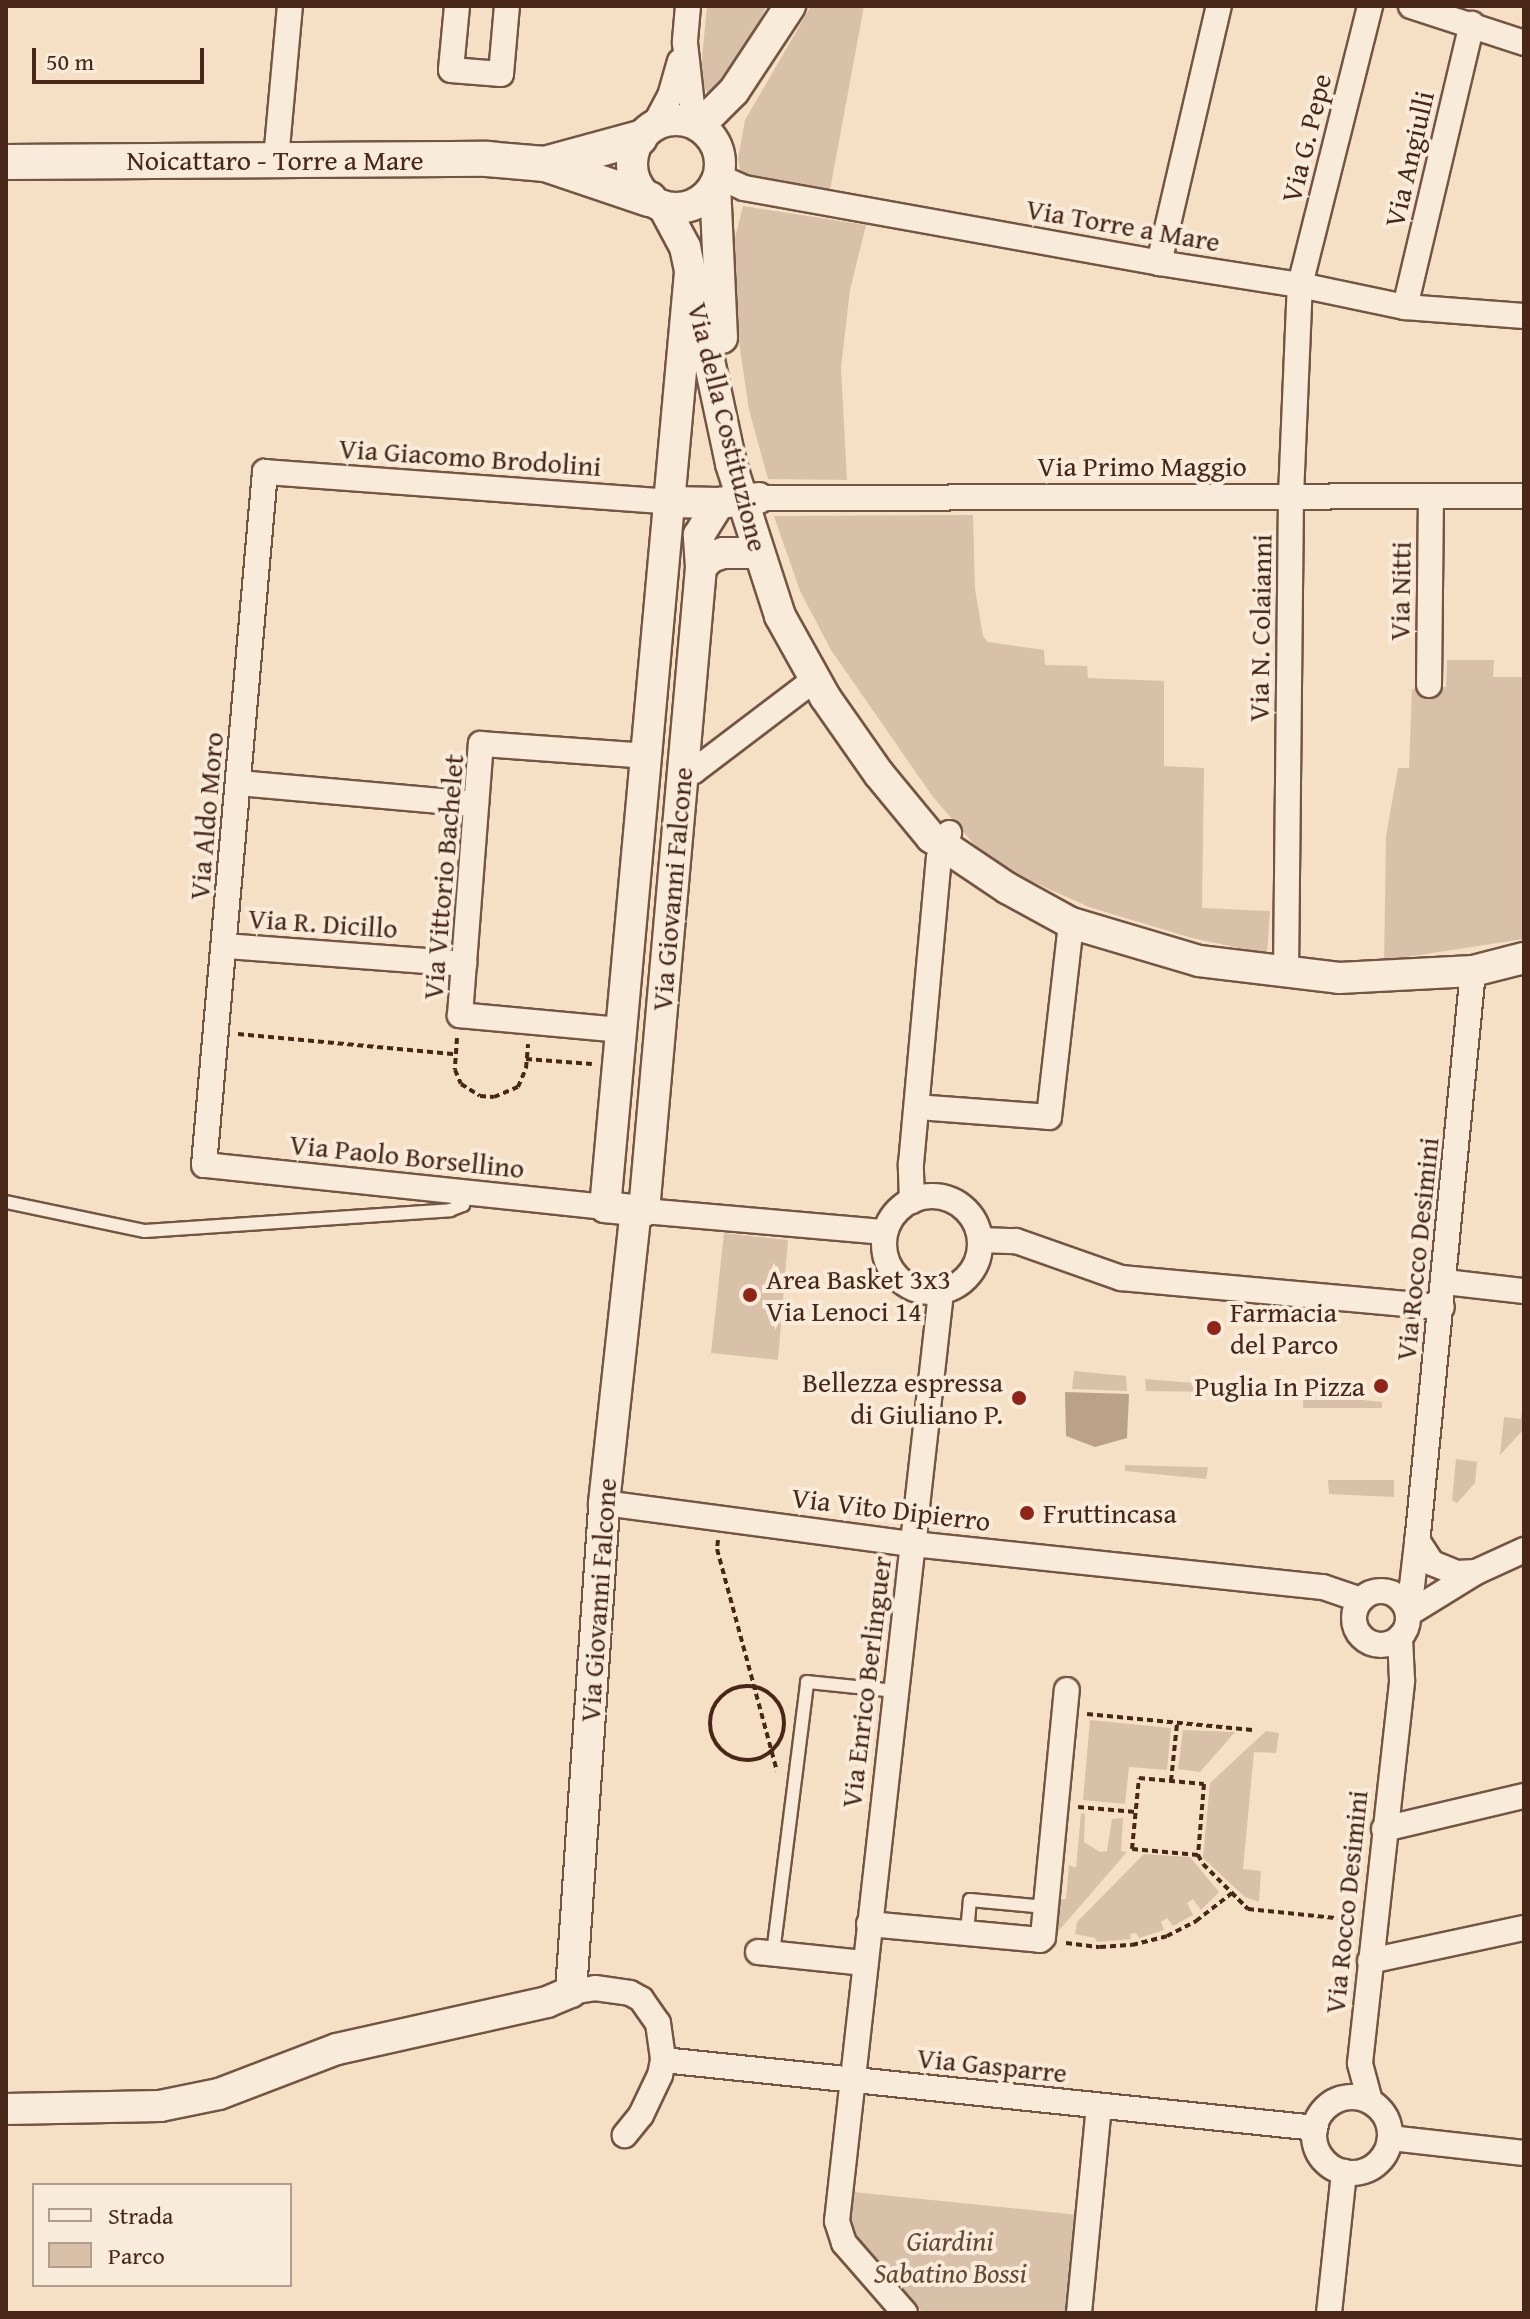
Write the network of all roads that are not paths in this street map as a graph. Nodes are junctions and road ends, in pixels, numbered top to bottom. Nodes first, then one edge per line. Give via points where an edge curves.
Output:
1 (290, 6) edge
2 (457, 6) edge
3 (507, 6) edge
4 (688, 6) edge
5 (790, 6) edge
6 (1219, 6) edge
7 (1370, 6) edge
8 (1411, 6) edge
9 (1472, 24) junction
10 (685, 43) junction
11 (1524, 43) edge
12 (696, 125) junction
13 (647, 132) junction
14 (276, 159) junction
15 (6, 162) edge
16 (545, 164) junction
17 (717, 178) junction
18 (656, 202) junction
19 (1159, 263) junction
20 (690, 272) junction
21 (1300, 285) junction
22 (1405, 307) junction
23 (1524, 316) edge
24 (265, 472) joint
25 (1291, 496) junction
26 (1524, 496) edge
27 (1431, 497) junction
28 (740, 500) junction
29 (670, 502) junction
30 (758, 553) junction
31 (700, 572) junction
32 (664, 574) junction
33 (814, 680) junction
34 (1429, 685) dead end
35 (647, 756) junction
36 (682, 773) junction
37 (239, 783) junction
38 (476, 804) junction
39 (946, 839) junction
40 (1071, 923) junction
41 (226, 946) junction
42 (1524, 958) edge
43 (464, 964) junction
44 (1473, 971) junction
45 (1286, 973) junction
46 (621, 1030) junction
47 (917, 1107) junction
48 (204, 1165) joint
49 (467, 1193) junction
50 (912, 1201) junction
51 (6, 1202) edge
52 (605, 1207) junction
53 (640, 1210) junction
54 (885, 1232) junction
55 (980, 1240) junction
56 (1445, 1282) junction
57 (1524, 1291) edge
58 (941, 1292) junction
59 (1442, 1307) junction
60 (604, 1503) junction
61 (1418, 1537) junction
62 (913, 1544) junction
63 (1524, 1550) edge
64 (1476, 1572) junction
65 (1384, 1591) junction
66 (1360, 1600) junction
67 (1405, 1618) junction
68 (1368, 1641) junction
69 (895, 1691) junction
70 (1397, 1700) junction
71 (1066, 1701) road end
72 (1524, 1796) edge
73 (1384, 1829) junction
74 (1046, 1907) junction
75 (869, 1924) junction
76 (1524, 1928) edge
77 (967, 1933) junction
78 (765, 1952) joint
79 (1370, 1961) junction
80 (865, 1963) junction
81 (571, 1992) junction
82 (663, 2060) junction
83 (1360, 2063) junction
84 (852, 2080) junction
85 (1337, 2100) junction
86 (1370, 2101) junction
87 (1099, 2106) junction
88 (6, 2109) edge
89 (1315, 2128) junction
90 (625, 2135) dead end
91 (1390, 2138) junction
92 (1524, 2153) edge
93 (1344, 2172) junction
94 (905, 2313) edge
95 (1079, 2313) edge
96 (1329, 2313) edge

1 - 14 street
2 - 3 street via 451,70 501,74
4 - 10 street
5 - 12 street via 734,91
6 - 19 street
7 - 21 street, Via G. Pepe
8 - 9 street
9 - 11 street
9 - 22 street, Via Angiulli
10 - 12 street
10 - 13 street via 670,96
12 - 13 street via 681,120
12 - 17 street via 714,141
13 - 16 main road, Noicattaro - Torre a Mare
13 - 18 street via 632,163 634,177
14 - 15 main road, Noicattaro - Torre a Mare
14 - 16 main road, Noicattaro - Torre a Mare
16 - 18 main road, Noicattaro - Torre a Mare
17 - 18 street via 708,194 687,206
17 - 19 street, Via Torre a Mare via 744,188
17 - 28 street, Via della Costituzione via 717,292
18 - 20 street, Via della Costituzione via 685,247
19 - 21 street, Via Torre a Mare
20 - 28 street, Via della Costituzione
20 - 29 street
21 - 22 street, Via Torre a Mare
21 - 25 street, Via N. Colaianni
22 - 23 street, Via Torre a Mare
24 - 29 street, Via Giacomo Brodolini
24 - 37 street, Via Aldo Moro
25 - 27 street, Via Primo Maggio
25 - 28 street, Via Primo Maggio
25 - 45 street, Via N. Colaianni
26 - 27 street, Via Primo Maggio
27 - 34 street, Via Nitti
28 - 29 street
28 - 30 street, Via della Costituzione
28 - 31 street, Via Giovanni Falcone via 699,535
28 - 39 street, Via della Costituzione via 827,666
29 - 32 street
30 - 31 street via 723,553 711,557
30 - 33 street, Via della Costituzione via 780,616
31 - 32 street
31 - 36 street, Via Giovanni Falcone
32 - 35 street
33 - 36 street via 694,771
33 - 39 street, Via della Costituzione via 879,774 931,837
35 - 38 street, Via Vittorio Bachelet via 481,744
35 - 46 street
36 - 53 street, Via Giovanni Falcone
37 - 38 street
37 - 41 street, Via Aldo Moro
38 - 43 street, Via Vittorio Bachelet
39 - 40 street, Via della Costituzione via 977,868
39 - 47 street
40 - 45 street, Via della Costituzione via 1199,961
40 - 47 street via 1049,1117
41 - 43 street, Via R. Dicillo
41 - 48 street, Via Aldo Moro
42 - 44 street, Via della Costituzione
43 - 46 street, Via Vittorio Bachelet via 460,1015
44 - 45 street, Via della Costituzione via 1339,978
44 - 56 street, Via Rocco Desimini
46 - 52 street
47 - 50 street
48 - 49 street, Via Paolo Borsellino
49 - 51 lane via 463,1205 450,1210 145,1231
49 - 52 street, Via Paolo Borsellino
50 - 54 street via 891,1219
50 - 55 street via 926,1196 956,1202 968,1212
52 - 53 street
53 - 54 street
53 - 60 street, Via Giovanni Falcone
54 - 58 street via 886,1256 897,1278 925,1292
55 - 58 street via 975,1267 955,1287
55 - 59 street via 1016,1241 1121,1278
56 - 57 street
56 - 59 street, Via Rocco Desimini
58 - 62 street, Via Enrico Berlinguer
59 - 61 street, Via Rocco Desimini
60 - 62 street, Via Vito Dipierro
60 - 81 street, Via Giovanni Falcone
61 - 64 street via 1432,1563 1457,1573
61 - 65 street, Via Rocco Desimini
61 - 67 street, Via Rocco Desimini
62 - 66 street, Via Vito Dipierro via 1323,1587
62 - 69 street, Via Enrico Berlinguer
63 - 64 street
64 - 67 street
65 - 66 street
65 - 67 street via 1398,1596
66 - 68 street via 1354,1619
67 - 68 street via 1385,1645
67 - 70 street, Via Rocco Desimini
68 - 70 street
69 - 75 street, Via Enrico Berlinguer
69 - 78 lane via 807,1682
70 - 73 street, Via Rocco Desimini
71 - 74 street
72 - 73 street
73 - 79 street, Via Rocco Desimini
74 - 77 street via 1040,1940
74 - 77 lane via 970,1900
75 - 77 street
75 - 80 street, Via Enrico Berlinguer
76 - 79 street
78 - 80 street
79 - 83 street, Via Rocco Desimini
80 - 84 street, Via Enrico Berlinguer
81 - 82 street via 618,1989 641,1999 658,2023
81 - 88 street via 547,2002 337,2049 219,2094 160,2106
82 - 84 street, Via Gasparre
82 - 90 street via 653,2092
83 - 85 street, Via Rocco Desimini
83 - 86 street, Via Rocco Desimini
84 - 87 street, Via Gasparre
84 - 94 street, Via Enrico Berlinguer via 837,2221 844,2243
85 - 86 street
85 - 89 street via 1319,2116
86 - 91 street via 1386,2116
87 - 89 street, Via Gasparre
87 - 95 street
89 - 93 street via 1314,2140 1324,2161
91 - 92 street
91 - 93 street via 1375,2166
93 - 96 street

